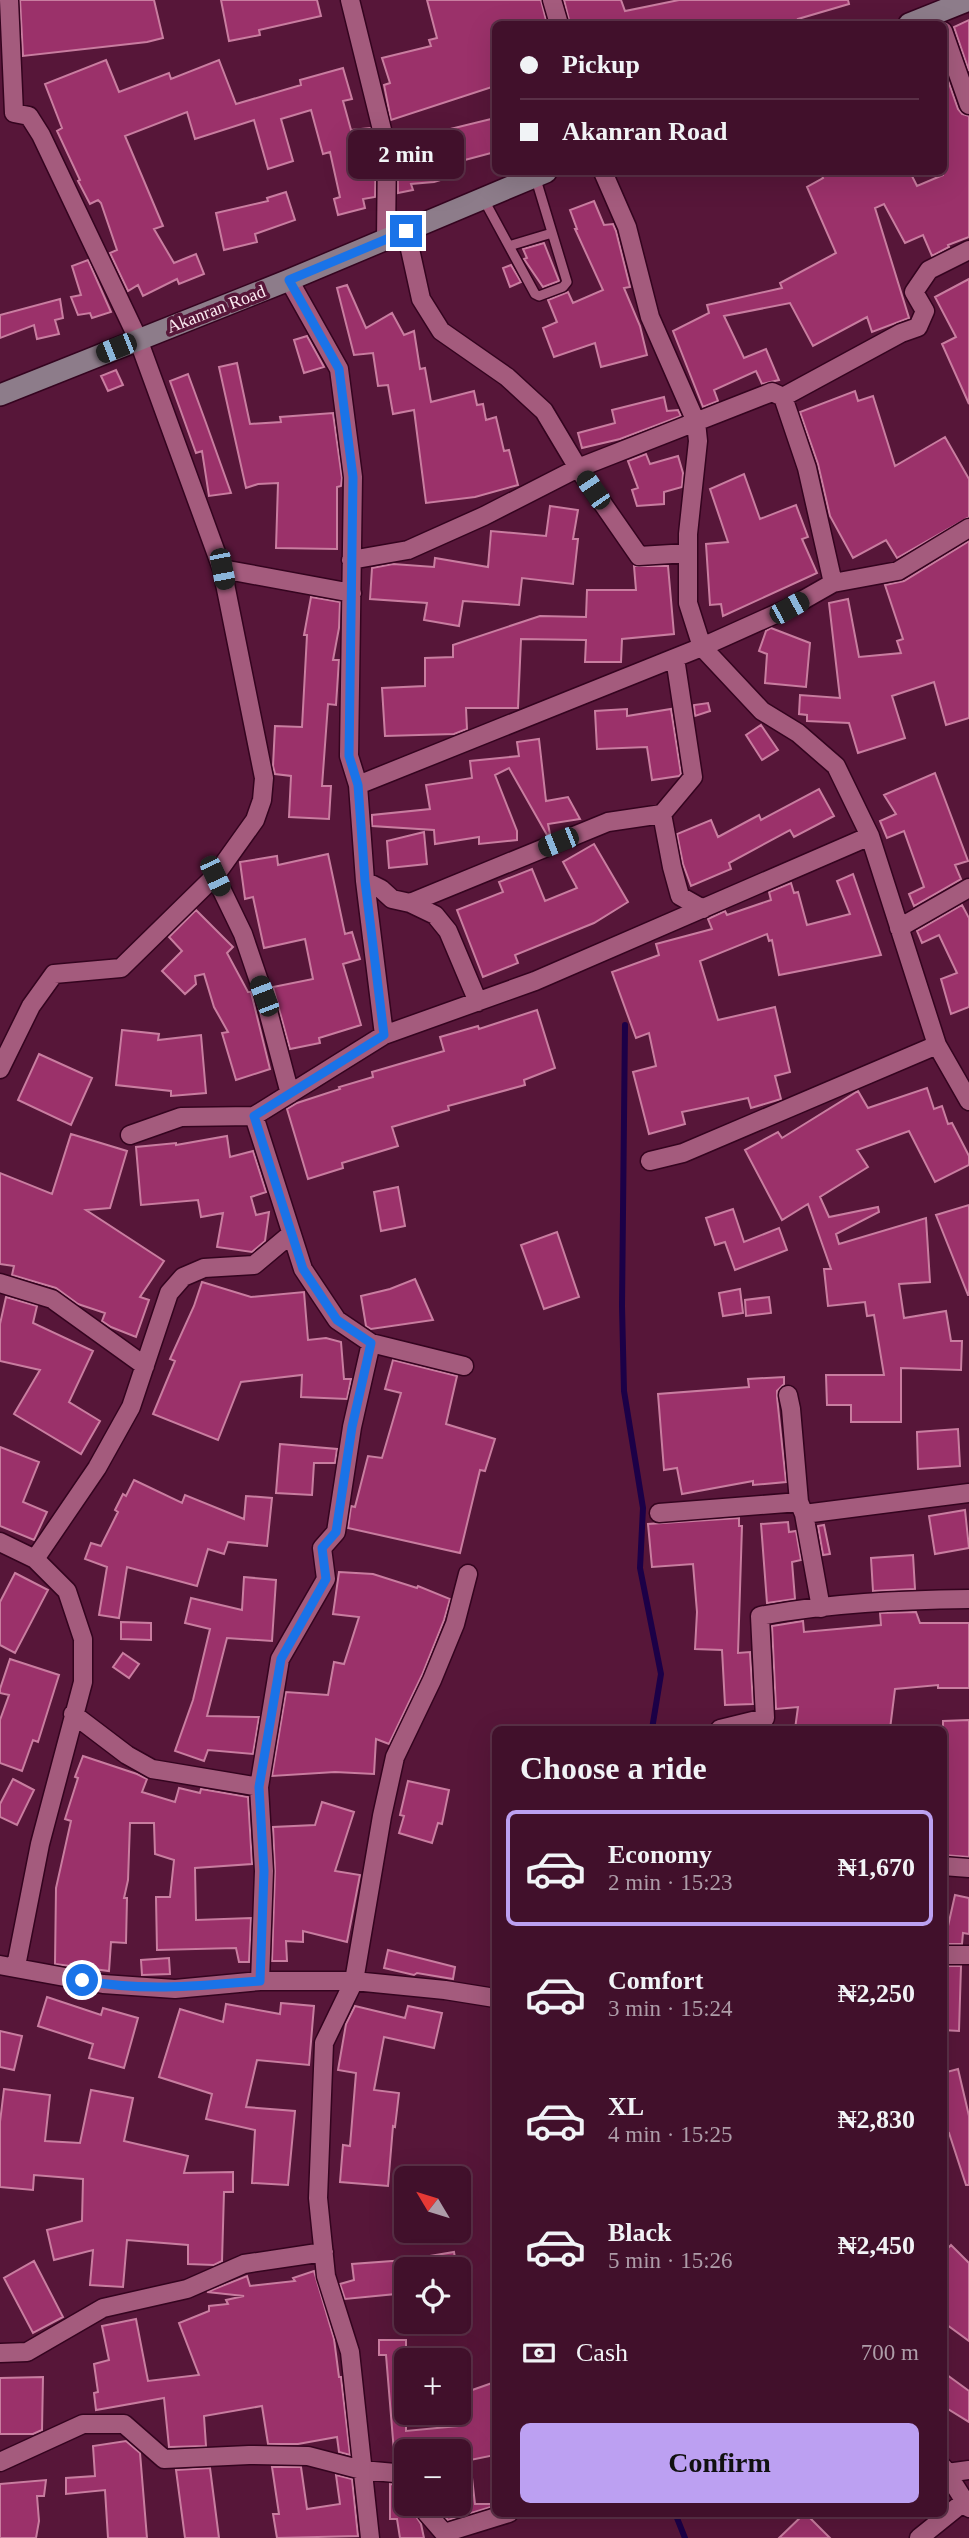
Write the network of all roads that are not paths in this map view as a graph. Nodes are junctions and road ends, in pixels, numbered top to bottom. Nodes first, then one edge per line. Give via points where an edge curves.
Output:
1 (9, 0) edge
2 (350, 0) edge
3 (552, 0) edge
4 (969, 0) edge
5 (558, 21) edge
6 (943, 21) edge
7 (947, 43) edge
8 (969, 105) edge
9 (7, 115) edge
10 (539, 175) edge
11 (541, 175) edge
12 (604, 175) edge
13 (483, 198) junction
14 (406, 231) junction
15 (552, 233) junction
16 (386, 239) junction
17 (509, 246) junction
18 (969, 250) edge
19 (289, 280) junction
20 (138, 338) junction
21 (0, 395) edge
22 (783, 397) junction
23 (696, 422) junction
24 (578, 468) junction
25 (969, 528) edge
26 (688, 553) junction
27 (351, 560) junction
28 (222, 569) junction
29 (833, 583) junction
30 (352, 593) junction
31 (702, 647) junction
32 (675, 658) junction
33 (358, 785) junction
34 (662, 814) junction
35 (870, 836) junction
36 (215, 876) junction
37 (365, 881) junction
38 (969, 888) edge
39 (410, 903) junction
40 (703, 909) junction
41 (899, 928) junction
42 (478, 1002) junction
43 (384, 1035) junction
44 (937, 1045) junction
45 (0, 1069) edge
46 (290, 1094) junction
47 (969, 1101) edge
48 (254, 1116) junction
49 (130, 1135) dead end
50 (650, 1161) dead end
51 (292, 1234) junction
52 (0, 1283) edge
53 (371, 1343) junction
54 (145, 1366) junction
55 (464, 1366) dead end
56 (788, 1395) dead end
57 (969, 1493) edge
58 (801, 1508) junction
59 (659, 1514) dead end
60 (0, 1542) edge
61 (35, 1559) junction
62 (468, 1574) dead end
63 (969, 1599) edge
64 (821, 1608) junction
65 (73, 1714) junction
66 (732, 1726) edge
67 (259, 1787) junction
68 (947, 1866) edge
69 (969, 1868) edge
70 (947, 1955) edge
71 (969, 1955) edge
72 (8, 1966) edge
73 (260, 1981) junction
74 (354, 1981) junction
75 (492, 1998) edge
76 (324, 2252) junction
77 (0, 2353) edge
78 (0, 2462) edge
79 (362, 2470) junction
80 (947, 2470) edge
81 (969, 2470) edge
82 (394, 2473) edge
83 (947, 2473) edge
84 (967, 2504) edge
85 (429, 2516) edge
86 (498, 2517) edge
87 (445, 2536) edge
88 (370, 2538) edge
89 (919, 2538) edge

1 - 9 street
2 - 16 street via 387,150
3 - 5 street
4 - 6 main road
7 - 8 street
9 - 20 street via 29,116 41,135
10 - 13 main road, Akanran Road
11 - 15 lane
12 - 23 street via 627,228 650,317
13 - 14 main road, Akanran Road
13 - 17 lane
14 - 16 main road, Akanran Road
14 - 24 street via 421,299 441,331 507,377 544,411
15 - 17 lane
15 - 17 lane via 567,282 539,296
16 - 19 main road, Akanran Road
18 - 22 street via 929,270 914,292 925,312 918,327
19 - 20 main road, Akanran Road
19 - 27 street via 339,369 353,477
20 - 21 main road, Akanran Road
20 - 28 street
22 - 23 street via 772,392
22 - 29 street via 807,468
23 - 24 street
23 - 26 street
24 - 26 street via 639,556
24 - 27 street via 408,550
25 - 29 street via 898,571
26 - 31 street via 688,603
27 - 30 street
28 - 30 street
28 - 36 street via 264,778 255,820
29 - 31 street
30 - 33 street via 349,756
31 - 32 street
31 - 35 street via 762,711 798,733 836,766
32 - 33 street
32 - 34 street via 693,777
33 - 37 street
34 - 39 street via 608,821
34 - 40 street via 680,896
35 - 40 street
35 - 41 street
36 - 45 street via 121,968 54,974 31,1006
36 - 46 street via 243,934
37 - 39 street via 392,899
37 - 43 street
38 - 41 street
39 - 42 street via 435,915 449,932
40 - 42 street
41 - 44 street
42 - 43 street
43 - 46 street
44 - 47 street
44 - 50 street via 683,1153
46 - 48 street
48 - 49 street via 181,1117
48 - 51 street
51 - 53 street via 303,1269 337,1320
51 - 54 street via 254,1265 204,1268 183,1278 169,1293
52 - 54 street via 52,1299
53 - 55 street
53 - 67 street via 336,1532 322,1548 326,1579 281,1659
54 - 61 street via 131,1407 97,1468
56 - 58 street
57 - 58 street
58 - 59 street
58 - 64 street
60 - 61 street
61 - 65 street via 66,1591 83,1639 83,1682
62 - 74 street via 432,1681 395,1757
63 - 64 street
64 - 66 street via 760,1616 765,1718
65 - 67 street via 152,1769
65 - 72 street
67 - 73 street via 264,1871
68 - 69 street
70 - 71 street
72 - 73 street via 115,1985 175,1989
73 - 74 street
74 - 75 street
74 - 76 street via 324,2043 318,2198
76 - 77 street via 244,2264 187,2289 103,2308 27,2352
76 - 79 street via 326,2276 350,2352
78 - 79 street via 83,2424 124,2424 164,2459 308,2456
79 - 82 street
79 - 88 street
80 - 81 street
83 - 84 street
84 - 89 street
85 - 87 street
86 - 87 street

